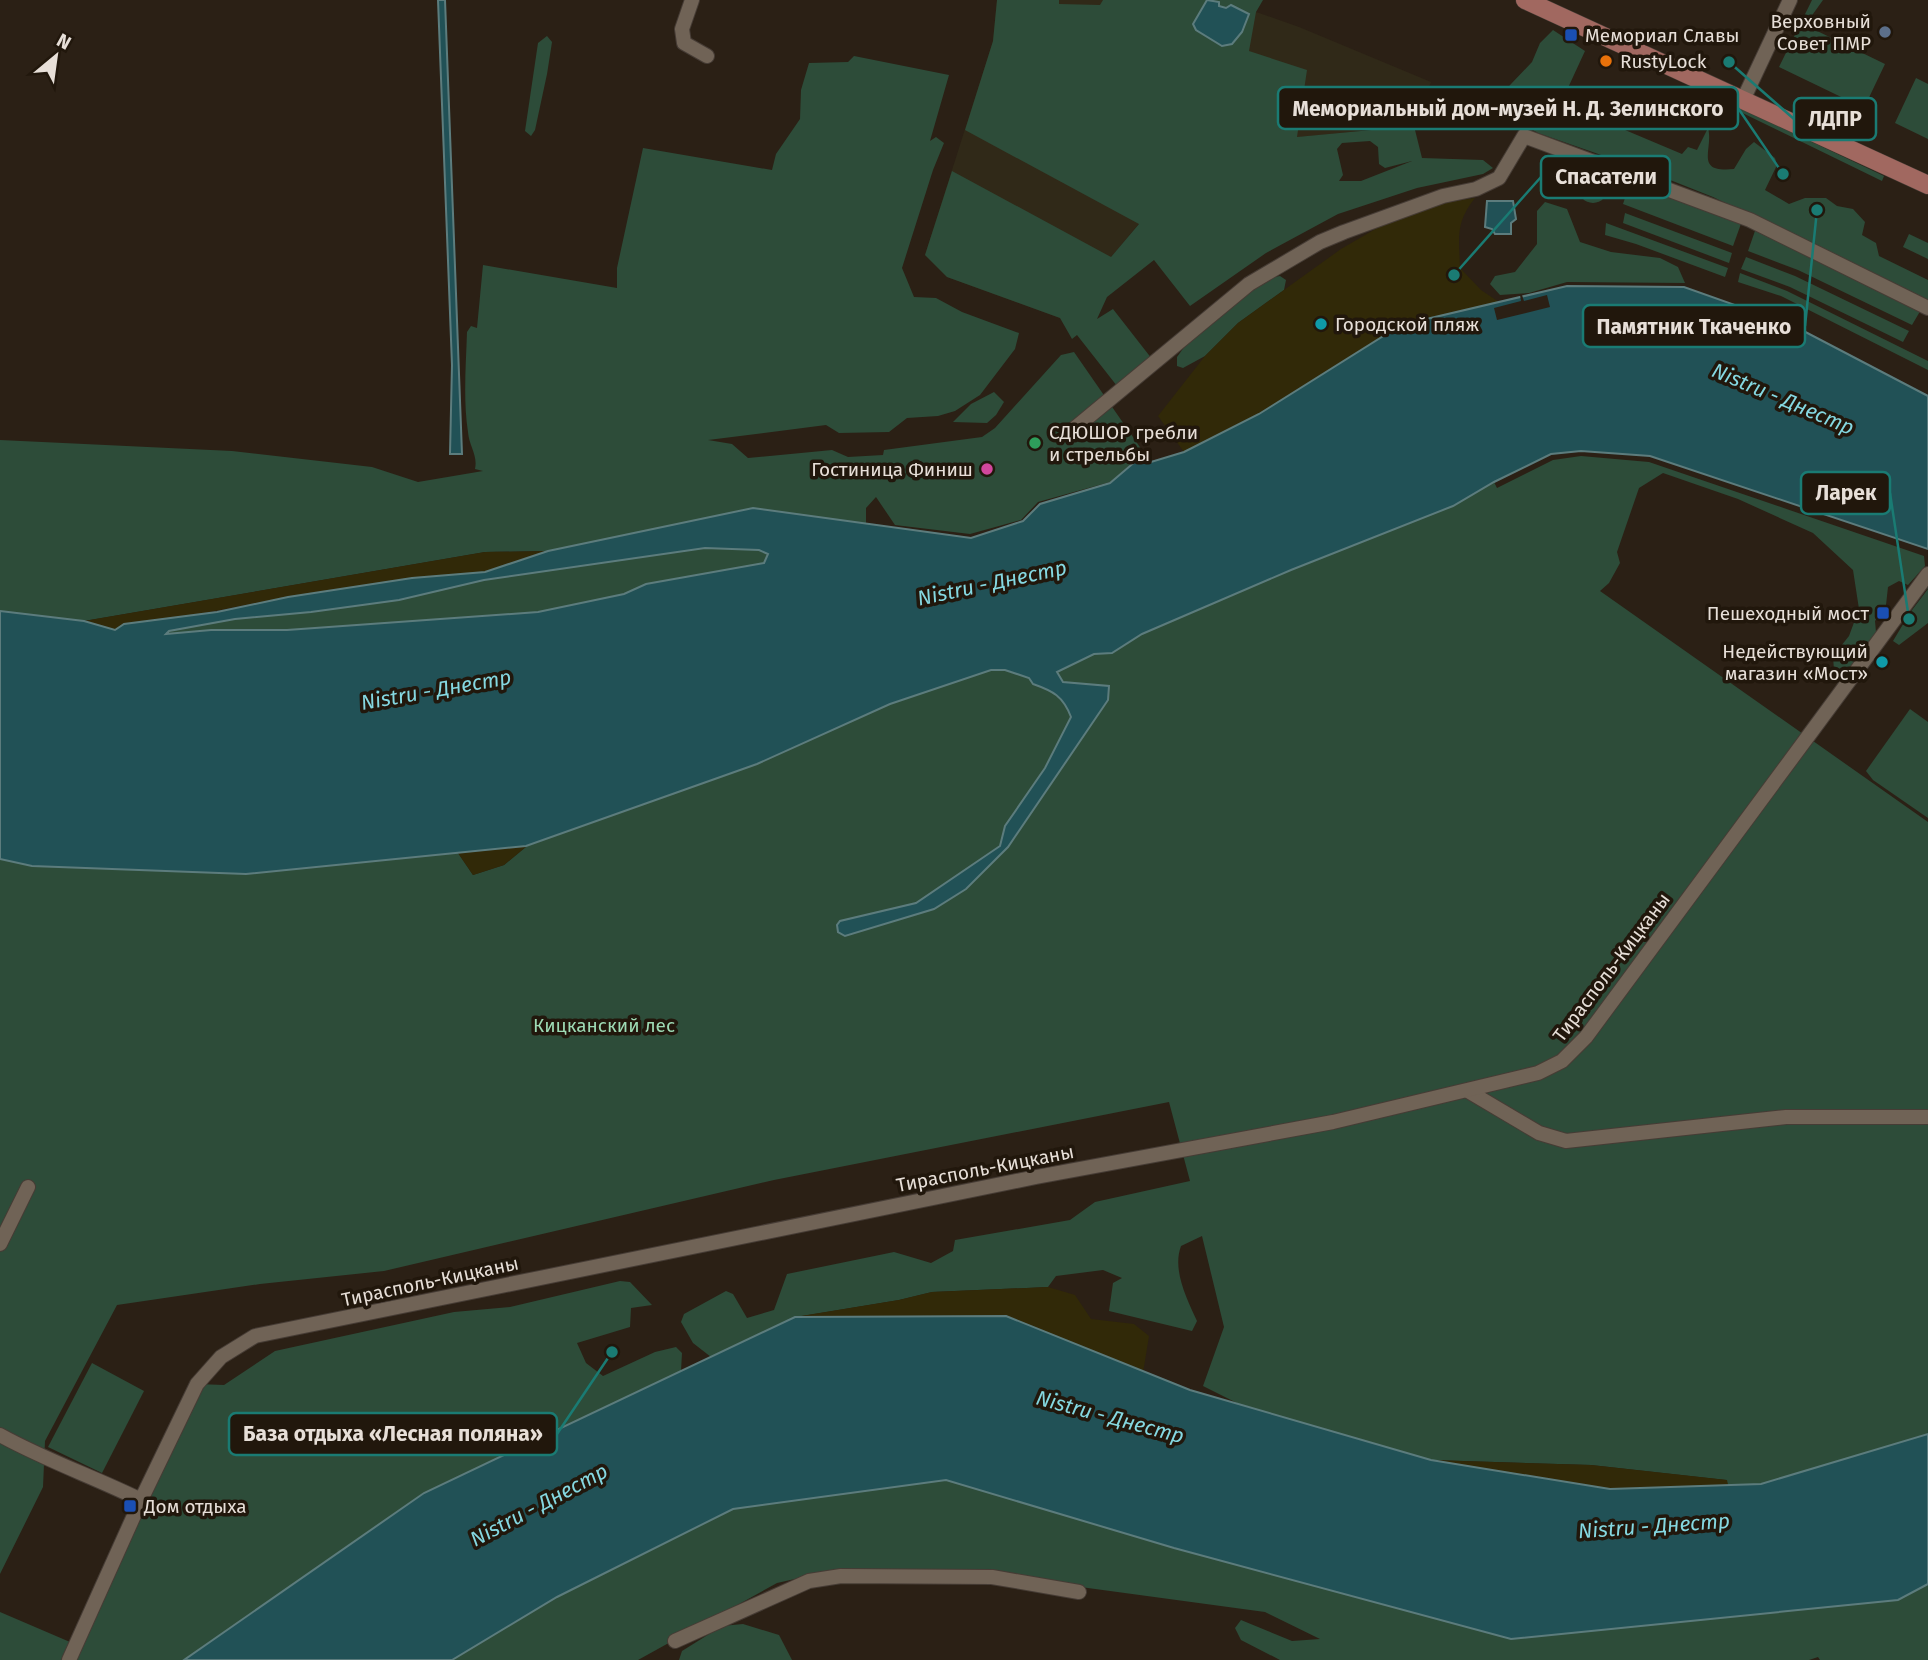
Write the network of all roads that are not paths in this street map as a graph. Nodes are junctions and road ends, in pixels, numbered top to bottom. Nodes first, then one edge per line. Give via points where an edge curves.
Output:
1 (692, 0) edge
2 (1525, 0) edge
3 (1790, 0) edge
4 (707, 56) dead end
5 (1743, 100) junction
6 (1928, 185) edge
7 (1928, 308) edge
8 (1069, 433) dead end
9 (1924, 579) edge
10 (1468, 1091) junction
11 (1928, 1116) edge
12 (28, 1186) dead end
13 (0, 1244) edge
14 (1, 1432) edge
15 (141, 1500) junction
16 (1079, 1592) dead end
17 (675, 1641) dead end
18 (69, 1660) edge

1 - 4 street via 682,29 684,43
2 - 5 main road
3 - 5 street
5 - 6 main road
7 - 8 street via 1750,220 1524,136 1499,178 1320,242 1249,284
9 - 10 street, Тирасполь-Кицканы via 1578,1046 1548,1069
10 - 11 street via 1539,1133 1566,1141 1786,1117
10 - 15 street, Тирасполь-Кицканы via 1334,1122 1036,1177 255,1336 221,1357 197,1384
12 - 13 street
14 - 15 street via 29,1451
15 - 18 street, Тирасполь-Кицканы
16 - 17 street via 992,1577 841,1576 809,1581

